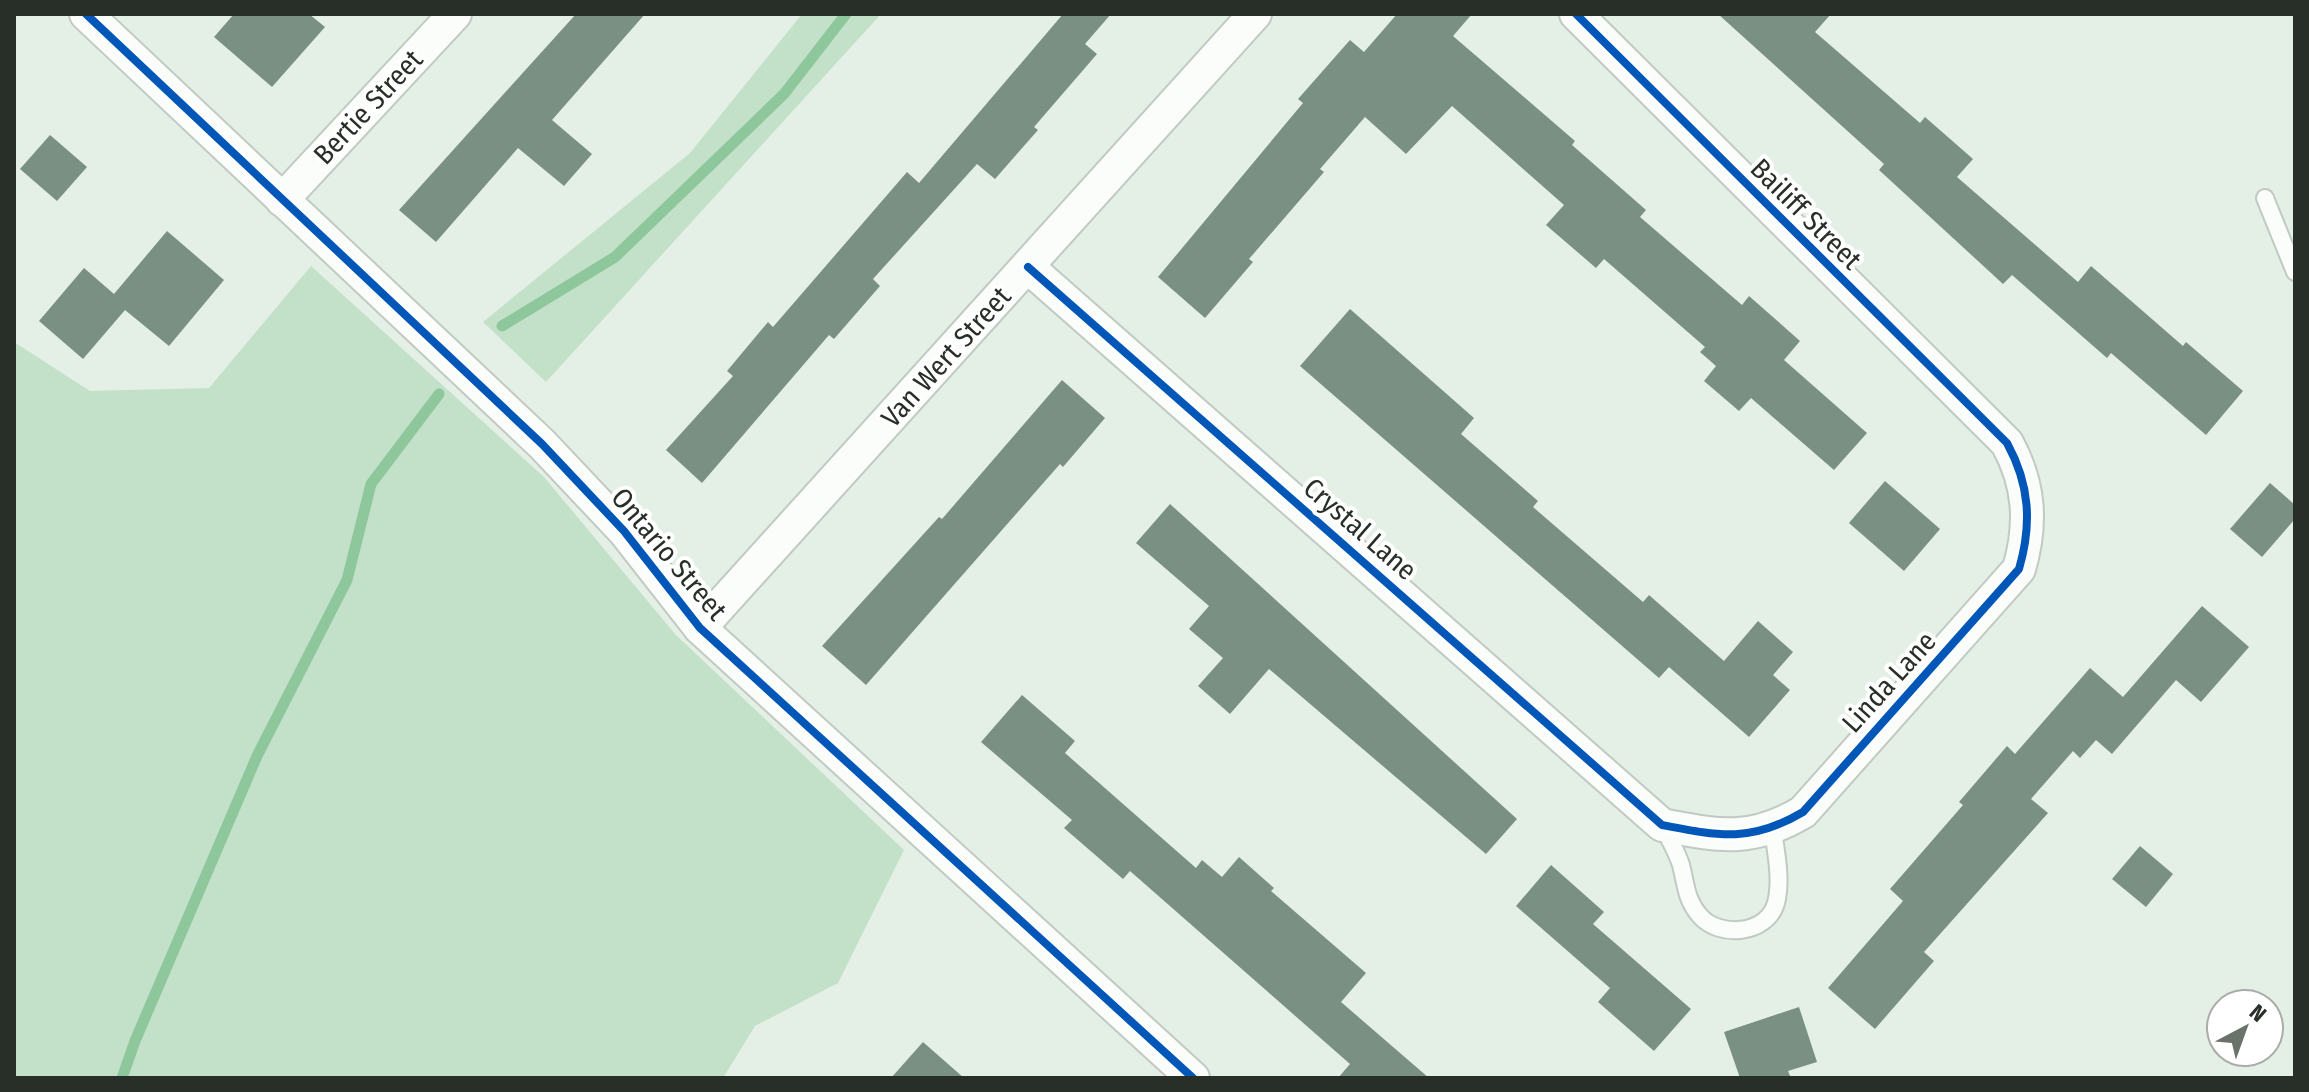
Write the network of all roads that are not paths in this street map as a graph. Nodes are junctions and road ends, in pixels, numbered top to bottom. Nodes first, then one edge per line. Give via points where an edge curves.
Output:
1 (86, 14) edge
2 (455, 14) edge
3 (1255, 14) edge
4 (1576, 14) edge
5 (2265, 198) dead end
6 (282, 200) junction
7 (1028, 267) junction
8 (2295, 272) edge
9 (2007, 443) joint
10 (700, 628) junction
11 (1662, 825) junction
12 (1773, 830) junction
13 (1193, 1078) edge

1 - 6 street, Ontario Street
2 - 6 street, Bertie Street
3 - 7 street, Van Wert Street
4 - 9 street, Bailiff Street
5 - 8 lane
6 - 10 street, Ontario Street via 542,444 624,531
7 - 10 street, Van Wert Street
7 - 11 street, Crystal Lane
9 - 12 street, Linda Lane via 2022,469 2028,505 2028,537 2019,569 1803,812
10 - 13 street, Ontario Street
11 - 12 street, Linda Lane via 1720,836
11 - 12 lane via 1680,863 1687,897 1702,919 1720,930 1738,932 1776,906

